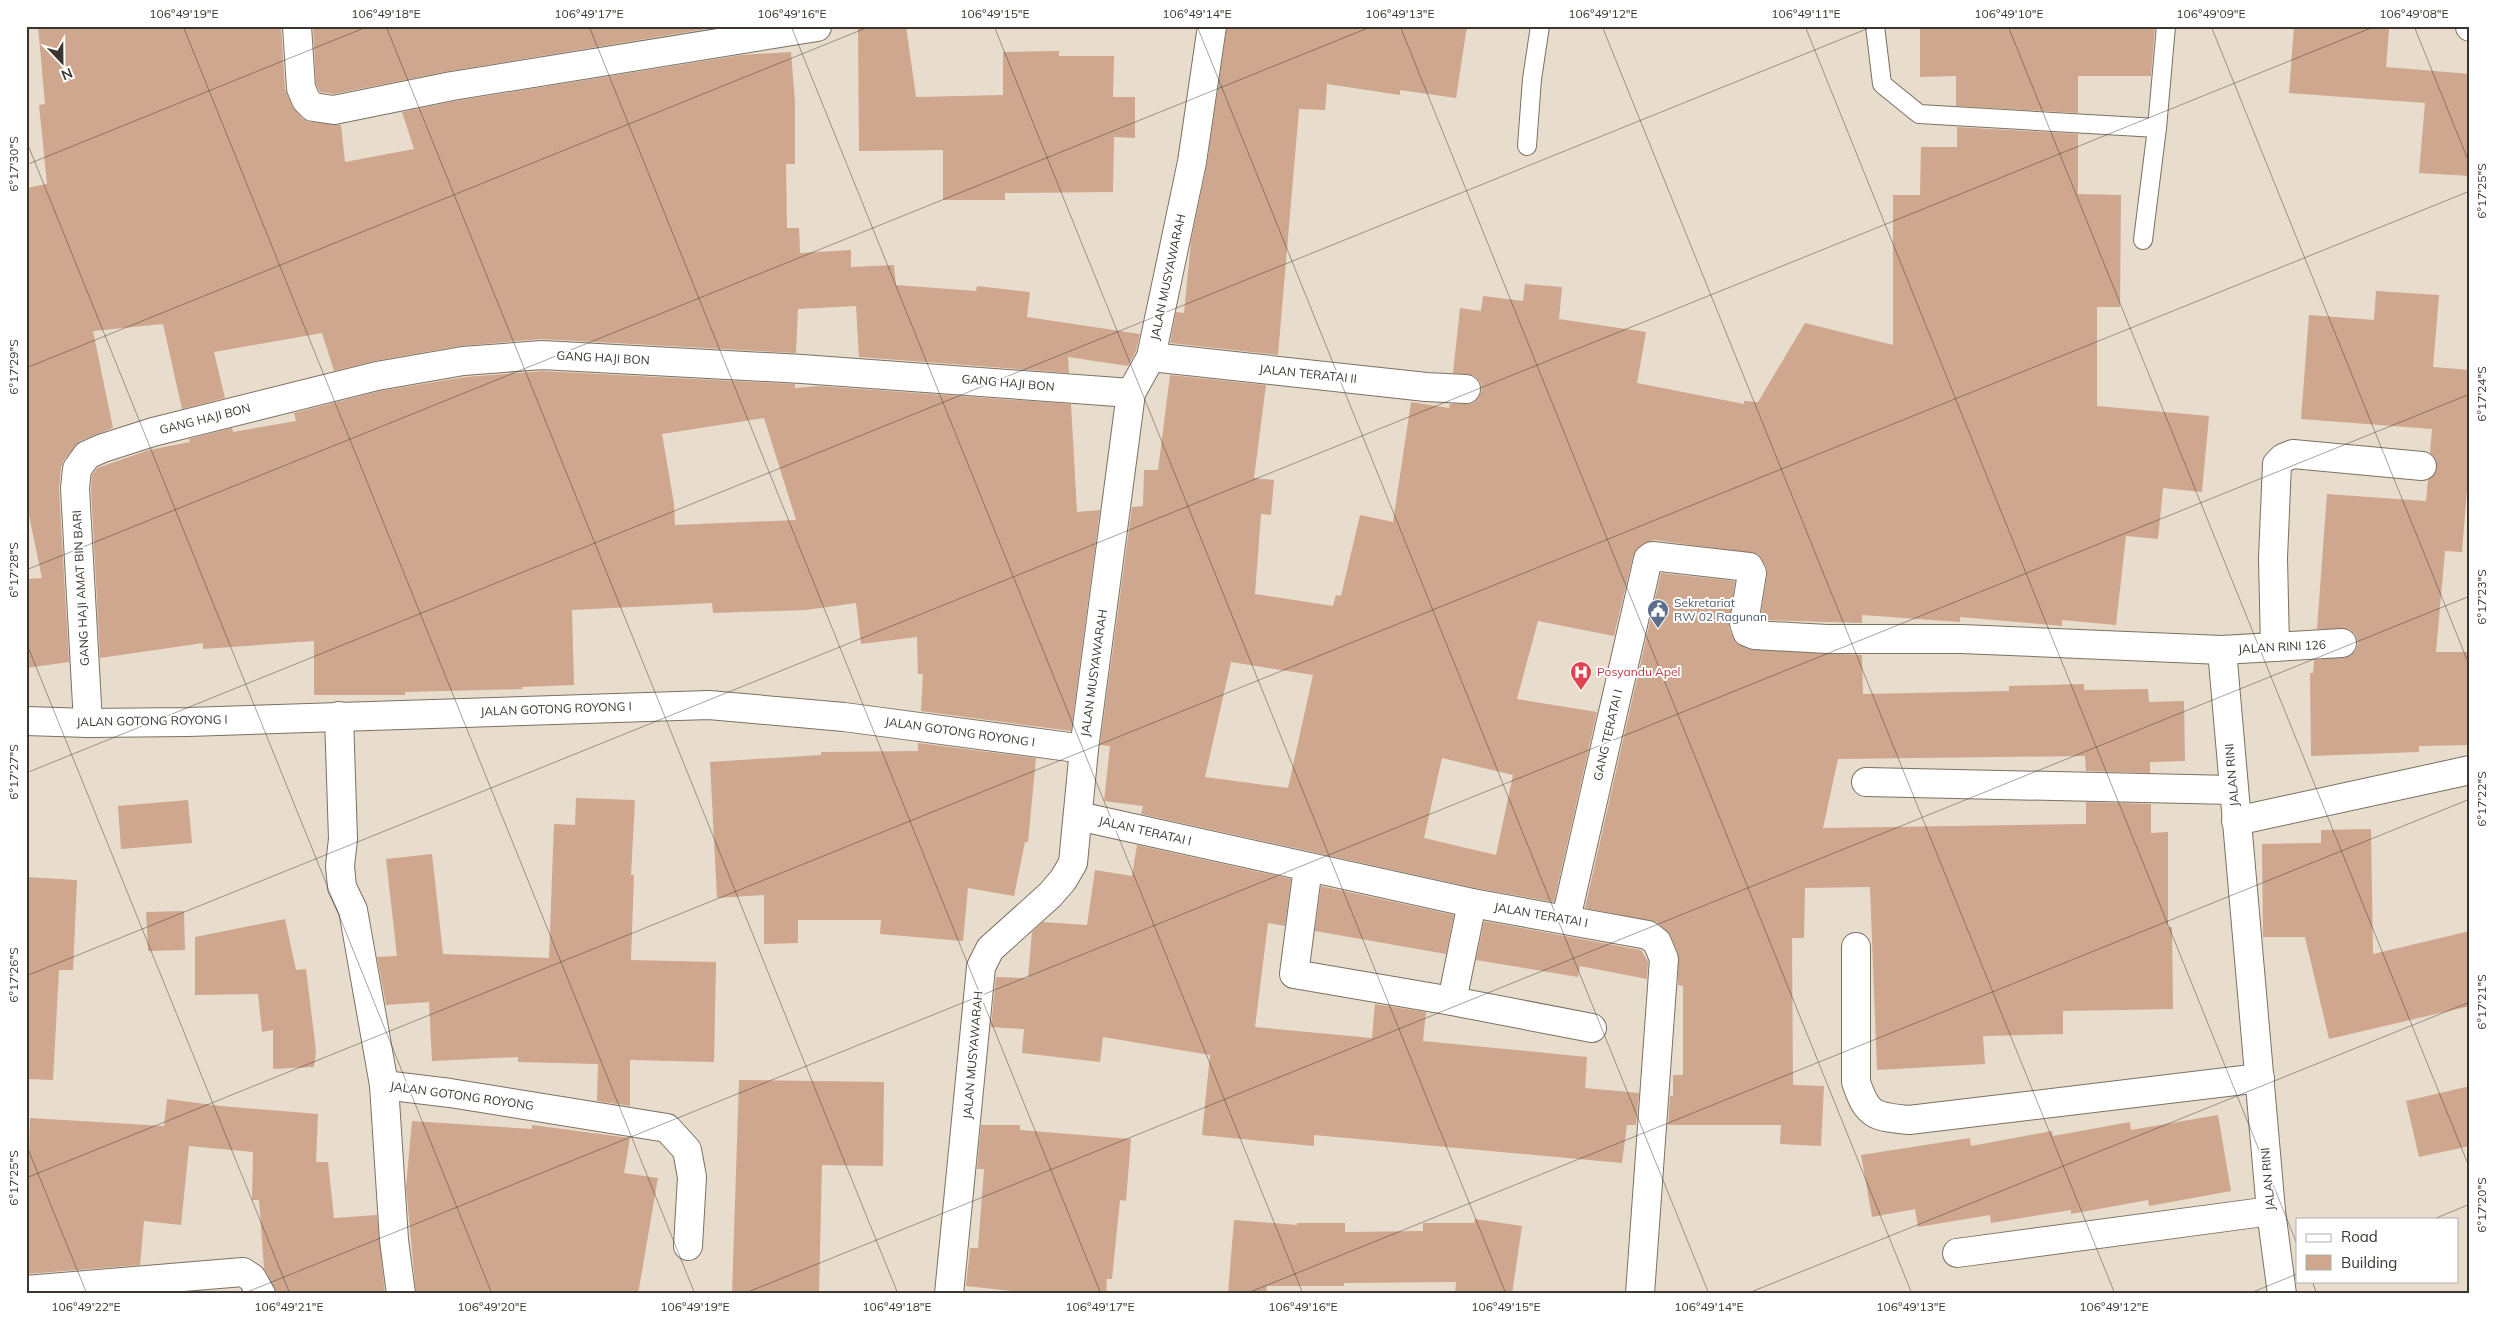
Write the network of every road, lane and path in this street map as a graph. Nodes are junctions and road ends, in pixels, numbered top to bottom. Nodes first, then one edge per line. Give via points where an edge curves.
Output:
1 (297, 26) edge
2 (1212, 26) edge
3 (1540, 26) edge
4 (1875, 26) edge
5 (2166, 26) edge
6 (817, 27) edge
7 (2158, 128) junction
8 (1527, 146) dead end
9 (2143, 240) dead end
10 (1151, 357) junction
11 (1466, 389) dead end
12 (1131, 393) junction
13 (87, 455) joint
14 (2422, 466) dead end
15 (2342, 644) dead end
16 (2275, 647) junction
17 (2222, 650) junction
18 (338, 716) junction
19 (26, 721) edge
20 (88, 724) junction
21 (1084, 749) junction
22 (2470, 770) edge
23 (1866, 782) dead end
24 (2233, 790) junction
25 (1078, 816) junction
26 (2236, 821) junction
27 (1308, 867) junction
28 (1472, 903) junction
29 (1566, 919) junction
30 (1856, 947) dead end
31 (1452, 1001) junction
32 (1592, 1028) dead end
33 (2260, 1078) junction
34 (384, 1085) junction
35 (2271, 1211) junction
36 (688, 1246) dead end
37 (1956, 1253) dead end
38 (26, 1290) edge
39 (261, 1294) edge
40 (401, 1294) edge
41 (949, 1294) edge
42 (1640, 1294) edge
43 (2282, 1294) edge

1 - 6 street via 301,88 306,100 313,107 334,110 452,86
2 - 10 street, JALAN MUSYAWARAH via 1192,162
3 - 8 lane
4 - 7 lane via 1882,84 1919,114
5 - 7 lane
7 - 9 lane
10 - 11 street, JALAN TERATAI II
10 - 12 street, JALAN MUSYAWARAH
12 - 13 street, GANG HAJI BON via 841,371 542,355 463,361 377,376 153,432
12 - 21 street, JALAN MUSYAWARAH
13 - 20 street, GANG HAJI AMAT BIN BARI via 78,469 75,488
14 - 16 street via 2293,454 2277,464 2273,558
15 - 16 street, JALAN RINI 126
16 - 17 street, JALAN RINI 126
17 - 24 street, JALAN RINI
17 - 29 street, GANG TERATAI I via 1961,639 1827,639 1754,635 1747,632 1744,623 1752,573 1749,567 1657,556 1648,559
18 - 20 street, JALAN GOTONG ROYONG I
18 - 21 street, JALAN GOTONG ROYONG I via 709,705 844,717
18 - 34 street, JALAN GOTONG ROYONG via 342,887 353,910
19 - 20 street, JALAN GOTONG ROYONG I
21 - 25 street, JALAN MUSYAWARAH
22 - 26 street
23 - 24 street
24 - 26 street, JALAN RINI
25 - 27 street, JALAN TERATAI I
25 - 41 street, JALAN MUSYAWARAH via 1073,863 1063,880 990,948 981,967
26 - 33 street, JALAN RINI
27 - 28 street, JALAN TERATAI I
27 - 31 street via 1294,974
28 - 29 street, JALAN TERATAI I
28 - 31 street
29 - 42 street, JALAN TERATAI I via 1648,935 1656,942 1664,958
30 - 33 street via 1856,1082 1862,1101 1870,1112 1880,1118 1910,1120
31 - 32 street
33 - 35 street, JALAN RINI
34 - 36 street, JALAN GOTONG ROYONG via 667,1128 687,1150 692,1177
34 - 40 street via 394,1240
35 - 37 street
35 - 43 street, JALAN RINI
38 - 39 street via 243,1272 252,1278

